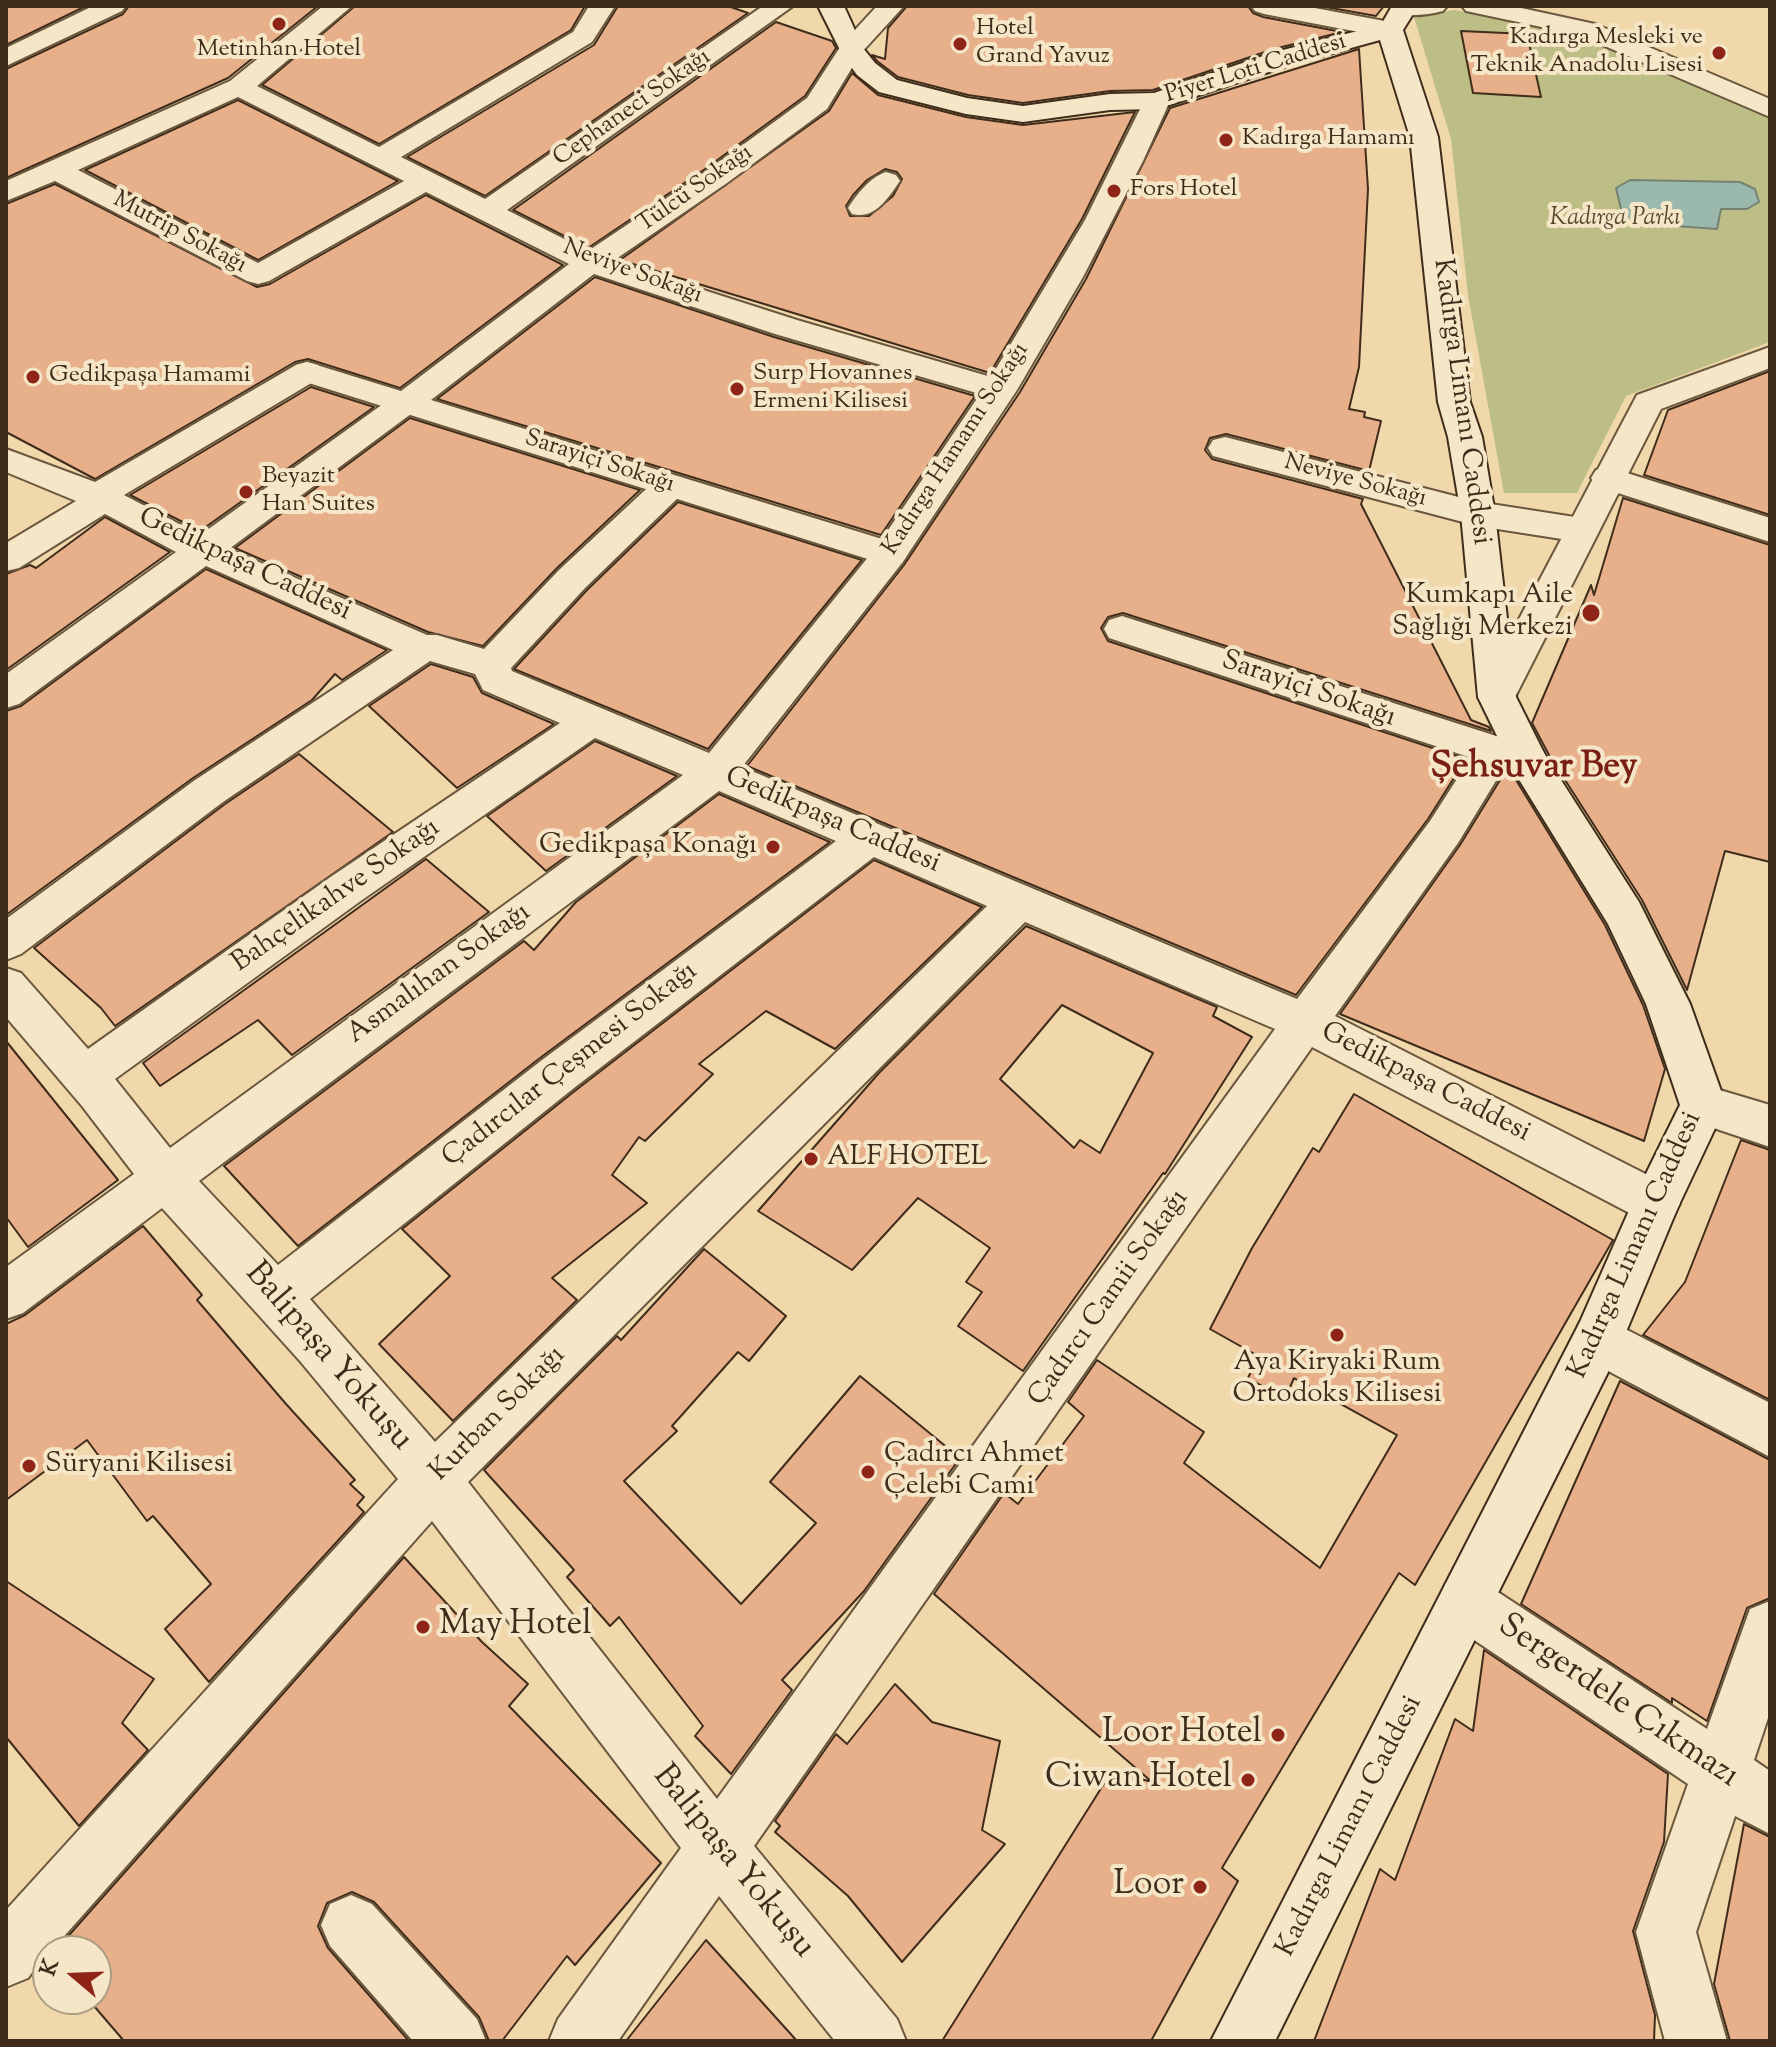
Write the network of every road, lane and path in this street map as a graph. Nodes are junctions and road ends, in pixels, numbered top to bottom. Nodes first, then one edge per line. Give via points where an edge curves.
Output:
1 (113, 6) edge
2 (339, 6) edge
3 (602, 6) edge
4 (780, 6) edge
5 (831, 6) edge
6 (891, 6) edge
7 (1264, 6) edge
8 (1475, 6) edge
9 (1408, 13) edge
10 (851, 49) junction
11 (6, 58) edge
12 (239, 87) junction
13 (1157, 101) junction
14 (1770, 109) edge
15 (380, 158) junction
16 (56, 170) junction
17 (427, 180) junction
18 (886, 181) dead end
19 (6, 192) edge
20 (862, 208) dead end
21 (486, 212) junction
22 (590, 263) junction
23 (1770, 357) edge
24 (1001, 390) junction
25 (408, 401) junction
26 (1225, 448) dead end
27 (6, 460) edge
28 (1608, 478) junction
29 (670, 486) junction
30 (100, 498) junction
31 (1478, 514) junction
32 (1581, 530) junction
33 (1770, 530) edge
34 (205, 552) junction
35 (890, 554) junction
36 (6, 559) edge
37 (1122, 629) dead end
38 (423, 648) junction
39 (491, 665) junction
40 (6, 694) edge
41 (1497, 697) junction
42 (591, 721) junction
43 (1512, 758) junction
44 (716, 772) junction
45 (870, 838) junction
46 (1019, 901) junction
47 (6, 942) edge
48 (6, 986) edge
49 (1305, 1022) junction
50 (85, 1076) junction
51 (1703, 1105) junction
52 (1770, 1126) edge
53 (165, 1178) junction
54 (1656, 1203) junction
55 (6, 1296) edge
56 (275, 1297) junction
57 (1598, 1339) junction
58 (1770, 1431) edge
59 (433, 1480) junction
60 (1465, 1602) junction
61 (1770, 1629) edge
62 (1719, 1771) junction
63 (1770, 1805) edge
64 (718, 1848) junction
65 (351, 1925) dead end
66 (6, 1956) edge
67 (455, 2041) edge
68 (580, 2041) edge
69 (875, 2041) edge
70 (1242, 2041) edge
71 (1696, 2041) edge

1 - 11 street
2 - 12 street
3 - 15 street via 583,37
4 - 21 street, Cephaneci Sokağı
5 - 10 street, Piyer Loti Caddesi
6 - 10 street, Tülcü Sokağı
7 - 9 street
8 - 14 street via 1586,29
9 - 13 street, Piyer Loti Caddesi
9 - 31 street, Kadırga Limanı Caddesi via 1454,402
10 - 13 street, Piyer Loti Caddesi via 888,86 966,106 1023,114
10 - 22 street, Tülcü Sokağı via 817,103
12 - 15 street, Neviye Sokağı
12 - 16 street
13 - 24 street, Kadırga Hamamı Sokağı via 1131,160
15 - 17 street, Neviye Sokağı
16 - 17 street, Mutrip Sokağı via 258,275
16 - 19 street
17 - 21 street, Neviye Sokağı
18 - 20 street
21 - 22 street, Neviye Sokağı
22 - 24 street, Neviye Sokağı
22 - 25 street, Tülcü Sokağı
23 - 28 street via 1648,402
24 - 35 street, Kadırga Hamamı Sokağı
25 - 29 street, Sarayiçi Sokağı
25 - 30 street, Sarayiçi Sokağı via 307,372
25 - 34 street, Tülcü Sokağı
26 - 31 street, Neviye Sokağı
27 - 30 street, Gedikpaşa Caddesi
28 - 32 street
28 - 33 street
29 - 35 street, Sarayiçi Sokağı
29 - 39 street
30 - 34 street, Gedikpaşa Caddesi
30 - 36 street
31 - 32 street, Neviye Sokağı
31 - 41 street, Kadırga Limanı Caddesi
32 - 41 street
34 - 38 street, Gedikpaşa Caddesi
34 - 40 street, Tülcü Sokağı
35 - 44 street, Kadırga Hamamı Sokağı
37 - 43 street, Sarayiçi Sokağı
38 - 39 street, Gedikpaşa Caddesi
38 - 47 street via 209,791
39 - 42 street, Gedikpaşa Caddesi via 496,680
41 - 43 street, Kadırga Limanı Caddesi
42 - 44 street, Gedikpaşa Caddesi
42 - 50 street, Bahçelikahve Sokağı
43 - 49 street, Çadırcı Camii Sokağı via 1444,832
43 - 51 street, Kadırga Limanı Caddesi via 1624,914 1668,1004
44 - 45 street, Gedikpaşa Caddesi
44 - 53 street, Asmalıhan Sokağı
45 - 46 street, Gedikpaşa Caddesi
45 - 56 street, Çadırcılar Çeşmesi Sokağı
46 - 49 street, Gedikpaşa Caddesi
46 - 59 street, Kurban Sokağı
48 - 50 street, Balipaşa Yokuşu
49 - 54 street, Gedikpaşa Caddesi
49 - 64 street, Çadırcı Camii Sokağı
50 - 53 street, Balipaşa Yokuşu
51 - 52 street
51 - 54 street, Kadırga Limanı Caddesi
53 - 55 street, Asmalıhan Sokağı
53 - 56 street, Balipaşa Yokuşu
54 - 57 street, Kadırga Limanı Caddesi
56 - 59 street, Balipaşa Yokuşu
57 - 58 street
57 - 60 street, Kadırga Limanı Caddesi
59 - 64 street, Balipaşa Yokuşu
59 - 66 street, Kurban Sokağı
60 - 62 street, Sergerdele Çıkmazı
60 - 70 street, Kadırga Limanı Caddesi
61 - 62 street
62 - 63 street, Sergerdele Çıkmazı
62 - 71 street via 1666,1932
64 - 68 street, Çadırcı Camii Sokağı
64 - 69 street, Balipaşa Yokuşu
65 - 67 street

